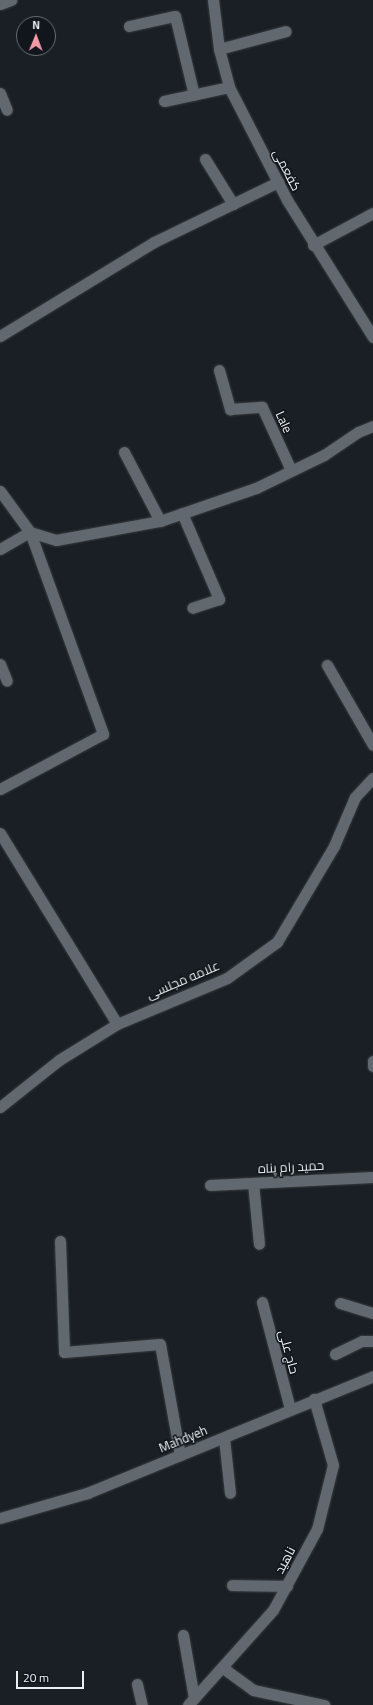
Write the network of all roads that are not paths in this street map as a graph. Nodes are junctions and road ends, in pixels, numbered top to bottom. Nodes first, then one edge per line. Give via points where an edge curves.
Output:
1 (11, 0) edge
2 (213, 0) edge
3 (0, 4) edge
4 (129, 26) dead end
5 (286, 31) dead end
6 (219, 49) junction
7 (229, 87) junction
8 (0, 93) edge
9 (194, 95) junction
10 (164, 101) dead end
11 (7, 110) dead end
12 (205, 159) dead end
13 (278, 182) junction
14 (233, 204) junction
15 (373, 213) edge
16 (313, 245) junction
17 (0, 336) edge
18 (373, 337) edge
19 (219, 370) dead end
20 (373, 426) edge
21 (124, 452) dead end
22 (291, 470) junction
23 (0, 491) edge
24 (182, 513) junction
25 (160, 521) junction
26 (30, 532) junction
27 (0, 549) edge
28 (192, 608) dead end
29 (0, 664) edge
30 (327, 664) dead end
31 (7, 681) dead end
32 (373, 745) edge
33 (373, 778) edge
34 (0, 789) edge
35 (0, 833) edge
36 (116, 1024) junction
37 (373, 1061) edge
38 (373, 1066) edge
39 (0, 1107) edge
40 (373, 1177) edge
41 (252, 1183) junction
42 (210, 1185) dead end
43 (60, 1241) dead end
44 (259, 1244) dead end
45 (262, 1302) dead end
46 (340, 1303) dead end
47 (373, 1313) edge
48 (373, 1341) edge
49 (335, 1354) dead end
50 (373, 1376) edge
51 (314, 1398) junction
52 (290, 1409) junction
53 (224, 1438) junction
54 (180, 1455) junction
55 (230, 1493) dead end
56 (0, 1518) edge
57 (232, 1584) dead end
58 (287, 1586) junction
59 (183, 1635) dead end
60 (223, 1668) junction
61 (137, 1684) dead end
62 (191, 1702) edge
63 (142, 1705) edge
64 (324, 1705) edge

1 - 3 street
2 - 6 street, کفعمی
4 - 9 street via 175,16
5 - 6 street
6 - 7 street, کفعمی
7 - 9 street
7 - 13 street, کفعمی
8 - 11 street
9 - 10 street
12 - 14 street
13 - 14 street
13 - 16 street, کفعمی
14 - 17 street via 154,242
15 - 16 street
16 - 18 street, کفعمی via 348,294
19 - 22 street, Lale via 230,409 262,407
20 - 22 street via 358,432 324,455
21 - 25 street
22 - 24 street via 256,488
23 - 26 street
24 - 25 street
24 - 28 street via 219,599
25 - 26 street via 56,540
26 - 27 street
26 - 34 street via 103,734
29 - 31 street
30 - 32 street
33 - 36 street, علامه مجلسی via 355,797 334,846 278,942 227,978
35 - 36 street
36 - 39 street, علامه مجلسی via 59,1060
37 - 38 street
40 - 41 street, حمید رام پناه
41 - 42 street, حمید رام پناه
41 - 44 street
43 - 54 street via 64,1352 160,1344
45 - 52 street, حاج علی
46 - 47 street
48 - 49 street via 362,1341
50 - 51 street, Mahdyeh
51 - 52 street, Mahdyeh
51 - 58 street, ناهید via 333,1464 317,1529
52 - 53 street, Mahdyeh
53 - 54 street, Mahdyeh
53 - 55 street
54 - 56 street, Mahdyeh via 87,1493
57 - 58 street
58 - 60 street, ناهید via 274,1610
59 - 62 street
60 - 62 street, ناهید
60 - 64 street via 253,1690
61 - 63 street

